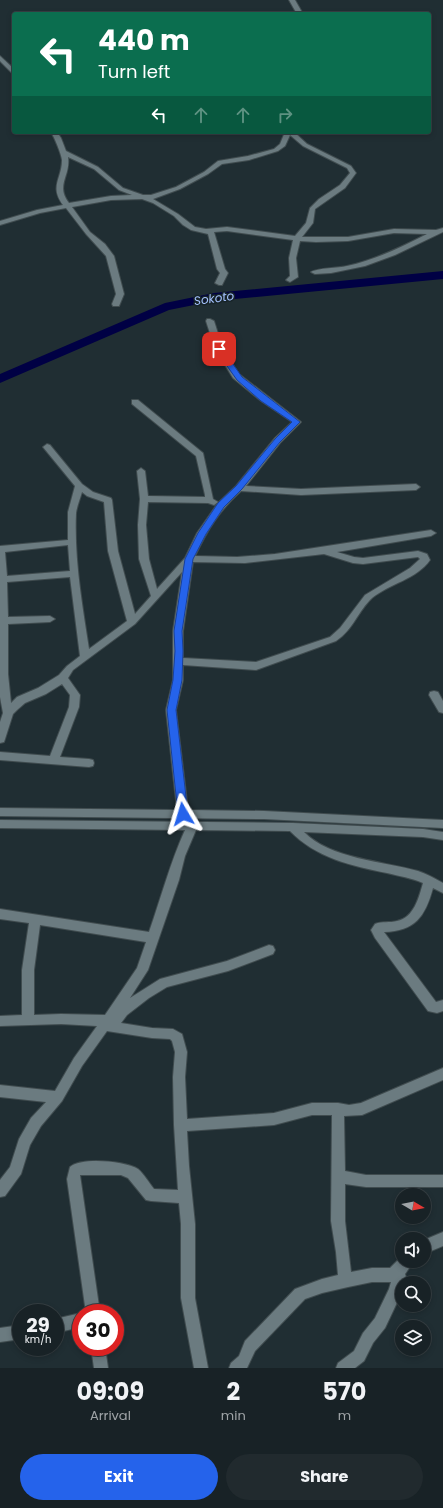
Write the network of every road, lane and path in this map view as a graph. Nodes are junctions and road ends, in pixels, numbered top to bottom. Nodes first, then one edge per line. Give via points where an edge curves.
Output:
1 (292, 0) edge
2 (299, 12) edge
3 (0, 58) edge
4 (12, 71) edge
5 (55, 134) edge
6 (288, 134) edge
7 (291, 134) edge
8 (62, 152) junction
9 (145, 197) junction
10 (67, 207) junction
11 (0, 223) edge
12 (206, 231) junction
13 (439, 231) edge
14 (298, 238) junction
15 (315, 272) dead end
16 (290, 280) dead end
17 (219, 283) dead end
18 (116, 304) dead end
19 (210, 321) dead end
20 (135, 402) dead end
21 (47, 447) dead end
22 (141, 471) dead end
23 (79, 486) junction
24 (416, 487) dead end
25 (239, 488) junction
26 (144, 499) junction
27 (209, 500) junction
28 (221, 505) junction
29 (432, 533) dead end
30 (73, 542) junction
31 (0, 550) edge
32 (323, 550) junction
33 (189, 559) junction
34 (75, 574) junction
35 (2, 579) junction
36 (155, 596) junction
37 (50, 619) dead end
38 (3, 621) junction
39 (132, 622) junction
40 (85, 656) junction
41 (178, 661) junction
42 (0, 669) edge
43 (63, 678) junction
44 (8, 713) junction
45 (0, 739) edge
46 (0, 756) edge
47 (54, 760) junction
48 (89, 763) dead end
49 (0, 812) edge
50 (183, 814) junction
51 (0, 824) edge
52 (443, 824) edge
53 (192, 827) junction
54 (293, 827) junction
55 (443, 836) edge
56 (429, 880) junction
57 (443, 888) edge
58 (0, 914) edge
59 (35, 921) junction
60 (153, 938) junction
61 (269, 950) dead end
62 (443, 1005) edge
63 (28, 1020) junction
64 (0, 1021) edge
65 (109, 1024) junction
66 (443, 1074) edge
67 (0, 1091) edge
68 (58, 1097) junction
69 (338, 1108) junction
70 (180, 1125) junction
71 (338, 1176) junction
72 (443, 1181) edge
73 (0, 1191) edge
74 (185, 1197) junction
75 (443, 1239) edge
76 (431, 1244) edge
77 (401, 1268) edge
78 (397, 1272) junction
79 (345, 1281) junction
80 (92, 1304) edge
81 (12, 1334) edge
82 (0, 1336) edge
83 (99, 1356) edge
84 (101, 1368) edge
85 (201, 1368) edge
86 (236, 1368) edge
87 (343, 1368) edge

1 - 2 street
3 - 4 street
5 - 8 street
6 - 9 street via 283,145 276,150 249,158 220,162 185,186
7 - 14 street via 305,145 349,167 353,173 338,190 312,208 309,226
8 - 9 street via 96,168 121,189
8 - 10 street via 65,159 59,190
9 - 10 street via 111,198
9 - 12 street via 176,215 193,229
10 - 11 street via 32,212
10 - 18 street via 88,234 110,256 120,294
12 - 14 street via 227,229 264,236
12 - 17 street via 211,233 224,273
13 - 14 street via 394,231 342,239
13 - 15 street via 366,264 335,272
14 - 16 street via 293,251 291,270 294,277
19 - 25 street via 219,349 236,376 297,422 278,440
20 - 27 street via 200,456
21 - 23 street
22 - 26 street
23 - 30 street via 72,512
23 - 39 street via 90,494 108,500 113,551
24 - 25 street via 301,492
25 - 28 street
26 - 27 street
26 - 36 street via 144,559
27 - 28 street
28 - 33 street via 202,533
29 - 32 street
30 - 31 street
30 - 34 street
31 - 35 street
32 - 33 street via 253,559
32 - 41 street via 358,561 418,554 424,556 425,560 367,598 346,629 333,639 256,666
33 - 36 street
33 - 41 street via 178,631
34 - 35 street
34 - 40 street
35 - 38 street
36 - 39 street
37 - 38 street
38 - 42 street
39 - 40 street
40 - 43 street via 70,668
41 - 50 street via 178,680 171,717
42 - 44 street
43 - 44 street via 21,700
43 - 47 street via 75,695 74,706
44 - 45 street
46 - 47 street
47 - 48 street
49 - 50 street
50 - 52 street via 243,814
51 - 53 street
53 - 54 street
53 - 60 street via 179,856
54 - 55 street
54 - 56 street via 298,834 321,849
56 - 57 street
56 - 62 street via 425,899 413,919 399,926 379,927 377,930 432,1007
58 - 59 street
59 - 60 street
59 - 63 street via 28,970
60 - 65 street via 142,970
61 - 65 street via 228,966 164,983 123,1011
63 - 64 street
63 - 65 street
65 - 68 street via 78,1062
65 - 70 street via 152,1033 173,1034 178,1038 181,1052
66 - 69 street via 362,1109 349,1111
67 - 68 street
68 - 73 street via 36,1122 24,1143 16,1170
69 - 70 street via 312,1109 274,1119
69 - 71 street
70 - 74 street
71 - 72 street via 366,1181
71 - 79 street via 338,1221
74 - 80 street via 151,1195 134,1174 122,1169 75,1170 73,1173
74 - 85 street via 188,1224 188,1298
75 - 76 street
77 - 78 street
78 - 79 street
78 - 87 street via 399,1277 396,1290 380,1323 368,1338 359,1356
79 - 86 street via 300,1294 250,1346 244,1361
81 - 82 street
83 - 84 street

